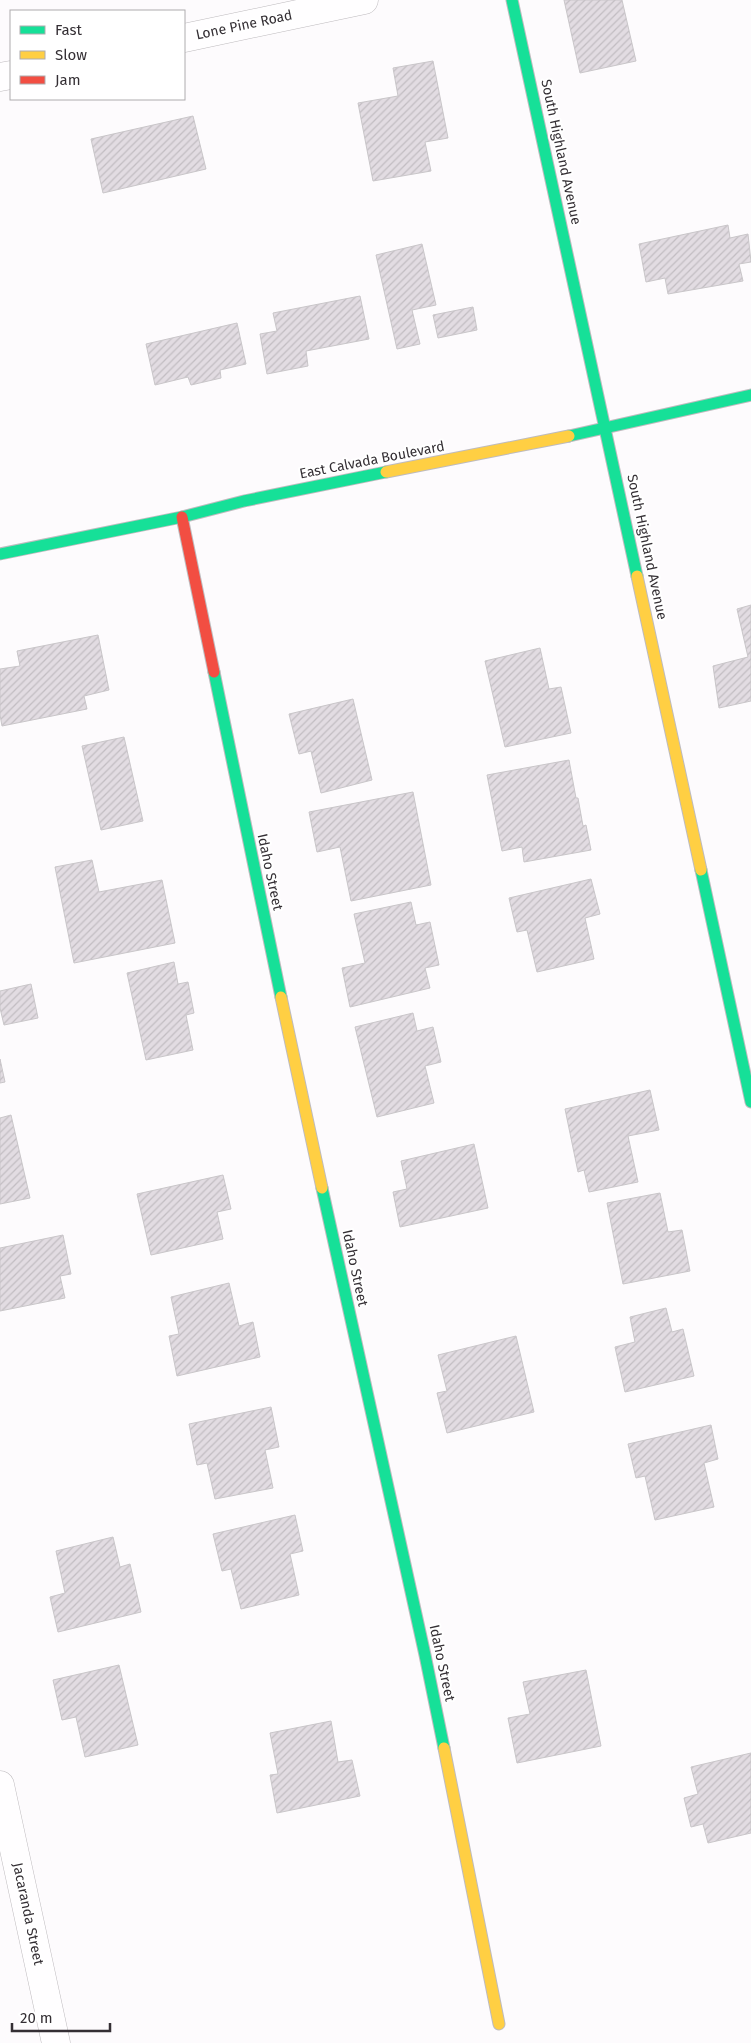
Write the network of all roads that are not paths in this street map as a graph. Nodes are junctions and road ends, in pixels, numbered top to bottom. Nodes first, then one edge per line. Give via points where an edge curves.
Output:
1 (364, 0) edge
2 (512, 0) edge
3 (185, 38) edge
4 (751, 395) edge
5 (606, 428) junction
6 (182, 518) junction
7 (0, 554) edge
8 (751, 1102) edge
9 (0, 1786) edge
10 (499, 2024) dead end
11 (56, 2043) edge

1 - 3 street, Lone Pine Road
2 - 5 street, South Highland Avenue
4 - 5 street, East Calvada Boulevard
5 - 6 street, East Calvada Boulevard via 244,501
5 - 8 street, South Highland Avenue
6 - 7 street, East Calvada Boulevard
6 - 10 street, Idaho Street via 288,1032 425,1655
9 - 11 street, Jacaranda Street

